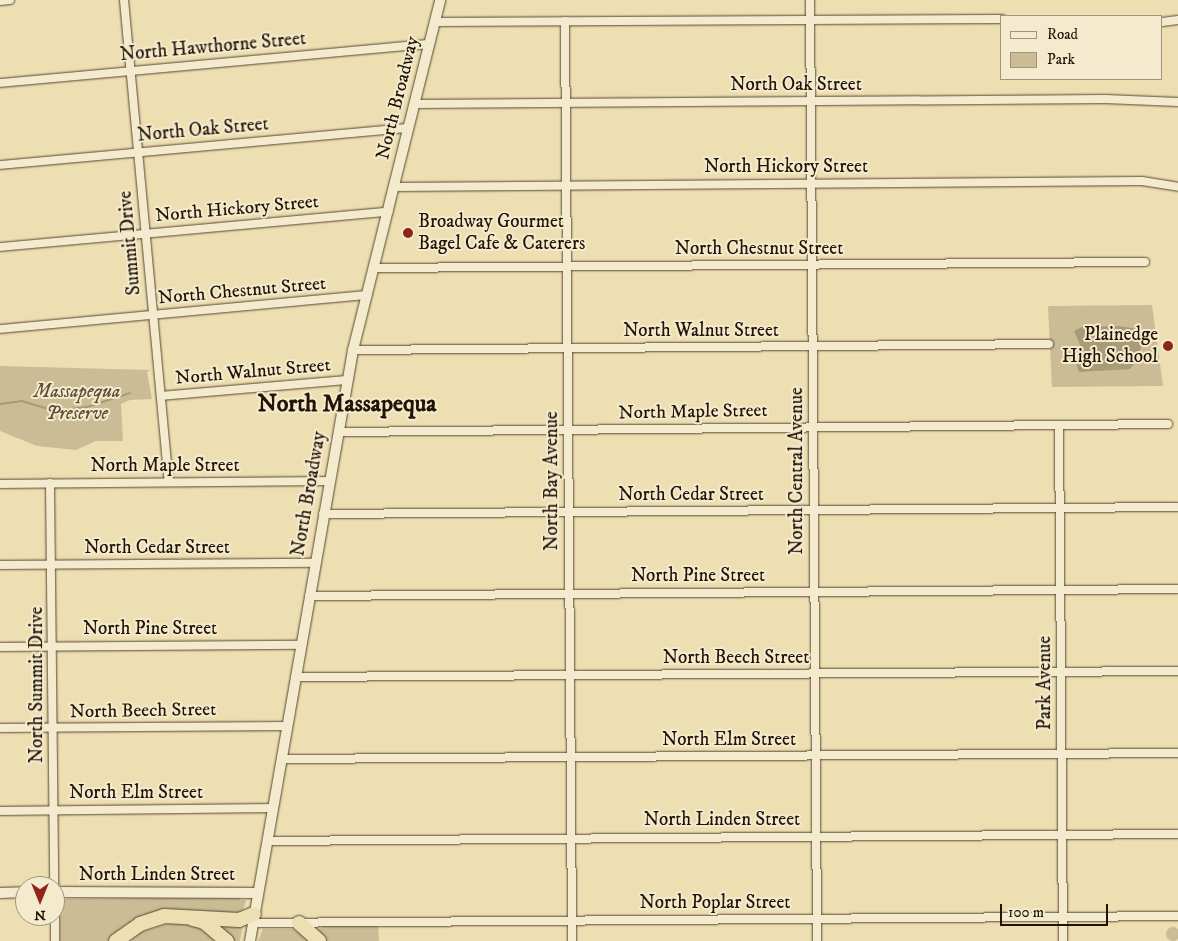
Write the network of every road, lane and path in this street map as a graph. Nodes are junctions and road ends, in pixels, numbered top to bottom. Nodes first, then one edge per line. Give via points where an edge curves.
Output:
1 (10, 0) edge
2 (124, 0) edge
3 (440, 0) edge
4 (810, 0) edge
5 (0, 1) edge
6 (1000, 19) edge
7 (810, 20) junction
8 (1178, 20) edge
9 (435, 22) junction
10 (566, 22) junction
11 (1163, 22) edge
12 (430, 44) junction
13 (130, 70) junction
14 (0, 83) edge
15 (811, 101) junction
16 (1178, 102) edge
17 (566, 103) junction
18 (414, 104) junction
19 (408, 128) junction
20 (138, 152) junction
21 (0, 165) edge
22 (811, 183) junction
23 (566, 185) junction
24 (394, 187) junction
25 (1178, 187) edge
26 (388, 212) junction
27 (145, 234) junction
28 (0, 247) edge
29 (1144, 262) dead end
30 (812, 264) junction
31 (567, 266) junction
32 (374, 268) junction
33 (367, 296) junction
34 (153, 315) junction
35 (0, 329) edge
36 (1049, 344) dead end
37 (813, 346) junction
38 (567, 348) junction
39 (353, 350) junction
40 (348, 380) junction
41 (161, 396) junction
42 (1168, 424) dead end
43 (1059, 425) junction
44 (813, 427) junction
45 (569, 430) junction
46 (338, 432) junction
47 (329, 481) junction
48 (168, 482) junction
49 (50, 483) junction
50 (0, 484) edge
51 (1178, 507) edge
52 (1060, 508) junction
53 (814, 510) junction
54 (569, 512) junction
55 (323, 514) junction
56 (315, 563) junction
57 (0, 565) edge
58 (52, 565) junction
59 (1178, 589) edge
60 (1060, 590) junction
61 (814, 592) junction
62 (569, 593) junction
63 (309, 596) junction
64 (301, 645) junction
65 (52, 646) junction
66 (0, 647) edge
67 (1178, 671) edge
68 (1061, 672) junction
69 (815, 674) junction
70 (570, 675) junction
71 (295, 677) junction
72 (287, 726) junction
73 (0, 728) edge
74 (53, 728) junction
75 (1178, 753) edge
76 (1062, 754) junction
77 (816, 755) junction
78 (570, 757) junction
79 (281, 760) junction
80 (272, 808) junction
81 (0, 810) edge
82 (54, 810) junction
83 (1178, 834) edge
84 (1062, 835) junction
85 (816, 837) junction
86 (571, 839) junction
87 (267, 841) junction
88 (54, 876) edge
89 (0, 892) edge
90 (15, 892) edge
91 (65, 892) edge
92 (258, 893) junction
93 (1178, 916) edge
94 (1063, 917) junction
95 (254, 918) junction
96 (817, 919) junction
97 (572, 920) junction
98 (299, 923) junction
99 (55, 926) edge
100 (55, 941) edge
101 (116, 941) edge
102 (124, 941) edge
103 (227, 941) edge
104 (250, 941) edge
105 (319, 941) edge
106 (572, 941) edge
107 (817, 941) edge
108 (1063, 941) edge

1 - 5 street
2 - 13 street, Summit Drive
3 - 9 main road, North Broadway
4 - 7 street, North Central Avenue
6 - 7 street
7 - 10 street
7 - 15 street, North Central Avenue
8 - 11 street
9 - 10 street
9 - 12 main road, North Broadway
10 - 17 street, North Bay Avenue
12 - 13 street, North Hawthorne Street
12 - 18 main road, North Broadway
13 - 14 street, North Hawthorne Street
13 - 20 street, Summit Drive
15 - 16 street, North Oak Street via 1105,98
15 - 17 street, North Oak Street
15 - 22 street, North Central Avenue
17 - 18 street, North Oak Street
17 - 23 street, North Bay Avenue
18 - 19 main road, North Broadway
19 - 20 street, North Oak Street
19 - 24 main road, North Broadway
20 - 21 street, North Oak Street
20 - 27 street, Summit Drive
22 - 23 street, North Hickory Street
22 - 25 street, North Hickory Street via 1142,181
22 - 30 street, North Central Avenue
23 - 24 street, North Hickory Street
23 - 31 street, North Bay Avenue
24 - 26 main road, North Broadway
26 - 27 street, North Hickory Street
26 - 32 main road, North Broadway
27 - 28 street, North Hickory Street
27 - 34 street, Summit Drive
29 - 30 street, North Chestnut Street
30 - 31 street, North Chestnut Street
30 - 37 street, North Central Avenue
31 - 32 street, North Chestnut Street
31 - 38 street, North Bay Avenue
32 - 33 main road, North Broadway
33 - 34 street, North Chestnut Street
33 - 39 main road, North Broadway
34 - 35 street, North Chestnut Street
34 - 41 street, Summit Drive
36 - 37 street, North Walnut Street
37 - 38 street, North Walnut Street
37 - 44 street, North Central Avenue
38 - 39 street, North Walnut Street
38 - 45 street, North Bay Avenue
39 - 40 main road, North Broadway
40 - 41 street, North Walnut Street
40 - 46 main road, North Broadway
41 - 48 street, Summit Drive
42 - 43 street, North Maple Street
43 - 44 street, North Maple Street
43 - 52 street, Park Avenue
44 - 45 street, North Maple Street
44 - 53 street, North Central Avenue
45 - 46 street, North Maple Street
45 - 54 street, North Bay Avenue
46 - 47 main road, North Broadway
47 - 48 street, North Maple Street
47 - 55 main road, North Broadway
48 - 49 street, North Maple Street
49 - 50 street, North Maple Street
49 - 58 street, North Summit Drive
51 - 52 street, North Cedar Street
52 - 53 street, North Cedar Street
52 - 60 street, Park Avenue
53 - 54 street, North Cedar Street
53 - 61 street, North Central Avenue
54 - 55 street, North Cedar Street
54 - 62 street, North Bay Avenue
55 - 56 main road, North Broadway
56 - 58 street, North Cedar Street
56 - 63 main road, North Broadway
57 - 58 street, North Cedar Street
58 - 65 street, North Summit Drive
59 - 60 street, North Pine Street
60 - 61 street, North Pine Street
60 - 68 street, Park Avenue
61 - 62 street, North Pine Street
61 - 69 street, North Central Avenue
62 - 63 street, North Pine Street
62 - 70 street, North Bay Avenue
63 - 64 main road, North Broadway
64 - 65 street, North Pine Street
64 - 71 main road, North Broadway
65 - 66 street, North Pine Street
65 - 74 street, North Summit Drive
67 - 68 street, North Beech Street
68 - 69 street, North Beech Street
68 - 76 street, Park Avenue
69 - 70 street, North Beech Street
69 - 77 street, North Central Avenue
70 - 71 street, North Beech Street
70 - 78 street, North Bay Avenue
71 - 72 main road, North Broadway
72 - 74 street, North Beech Street
72 - 79 main road, North Broadway
73 - 74 street, North Beech Street
74 - 82 street, North Summit Drive
75 - 76 street, North Elm Street
76 - 77 street, North Elm Street
76 - 84 street, Park Avenue
77 - 78 street, North Elm Street
77 - 85 street, North Central Avenue
78 - 79 street, North Elm Street
78 - 86 street, North Bay Avenue
79 - 80 main road, North Broadway
80 - 82 street, North Elm Street
80 - 87 main road, North Broadway
81 - 82 street, North Elm Street
82 - 88 street, North Summit Drive
83 - 84 street, North Linden Street
84 - 85 street, North Linden Street
84 - 94 street, Park Avenue
85 - 86 street, North Linden Street
85 - 96 street, North Central Avenue
86 - 87 street, North Linden Street
86 - 97 street, North Bay Avenue
87 - 92 main road, North Broadway
89 - 90 main road
91 - 92 main road, North Linden Street
92 - 95 main road, North Broadway
93 - 94 street, North Poplar Street
94 - 96 street, North Poplar Street
94 - 108 street, Park Avenue
95 - 98 street, North Poplar Street
95 - 101 highway via 164,916 140,924
95 - 104 main road, North Broadway
96 - 97 street, North Poplar Street
96 - 107 street, North Central Avenue
97 - 98 street, North Poplar Street
97 - 106 street, North Bay Avenue
98 - 105 highway
99 - 100 street
102 - 103 highway via 133,932 156,921 185,918 204,922

